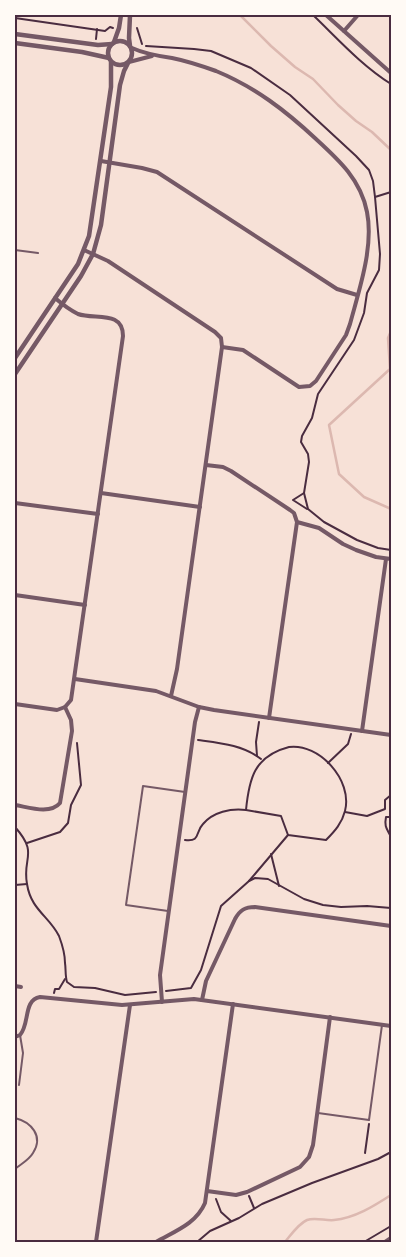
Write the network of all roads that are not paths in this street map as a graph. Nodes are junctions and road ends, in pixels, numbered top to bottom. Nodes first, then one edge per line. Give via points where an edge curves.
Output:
1 (121, 15) edge
2 (130, 15) edge
3 (326, 15) edge
4 (358, 15) edge
5 (344, 31) junction
6 (16, 34) edge
7 (15, 42) edge
8 (113, 43) junction
9 (131, 47) junction
10 (154, 56) junction
11 (110, 60) junction
12 (128, 63) junction
13 (391, 73) edge
14 (101, 161) junction
15 (110, 163) junction
16 (15, 250) edge
17 (84, 250) junction
18 (38, 253) dead end
19 (93, 254) junction
20 (357, 295) junction
21 (54, 298) junction
22 (61, 303) junction
23 (222, 347) junction
24 (15, 358) edge
25 (15, 374) edge
26 (206, 465) junction
27 (101, 493) junction
28 (15, 503) edge
29 (200, 506) junction
30 (98, 514) junction
31 (297, 522) junction
32 (386, 559) junction
33 (391, 559) edge
34 (15, 596) edge
35 (85, 605) junction
36 (75, 680) junction
37 (171, 696) junction
38 (15, 704) edge
39 (66, 707) junction
40 (199, 707) junction
41 (269, 718) junction
42 (362, 731) junction
43 (391, 735) edge
44 (185, 792) junction
45 (15, 805) edge
46 (168, 911) junction
47 (391, 926) edge
48 (15, 986) edge
49 (21, 987) dead end
50 (202, 1000) junction
51 (162, 1002) junction
52 (233, 1004) junction
53 (130, 1005) junction
54 (330, 1017) junction
55 (382, 1025) junction
56 (391, 1026) edge
57 (20, 1035) junction
58 (15, 1037) edge
59 (19, 1085) dead end
60 (317, 1112) junction
61 (15, 1118) edge
62 (15, 1169) edge
63 (207, 1191) junction
64 (391, 1238) edge
65 (96, 1242) edge
66 (156, 1242) edge
67 (385, 1242) edge

1 - 8 street
2 - 9 street via 128,38
3 - 5 street
4 - 5 street
5 - 13 street
6 - 7 street
6 - 8 street via 95,45
7 - 11 street via 88,53
8 - 9 street via 123,41
8 - 11 street via 108,50
9 - 10 street
9 - 12 street via 133,56
10 - 12 street
10 - 20 street via 197,64 247,85 288,114 345,166 363,198 368,226 367,252
11 - 12 street via 117,66
11 - 14 street via 111,87
12 - 15 street via 120,85
14 - 15 street
14 - 17 street via 92,224
15 - 19 street
15 - 20 street via 142,168 163,176 337,289
16 - 18 lane
17 - 19 street
17 - 21 street
19 - 22 street
19 - 23 street via 215,332 221,338
20 - 23 street via 346,335 310,386 295,385 243,350
21 - 22 street
21 - 24 street
22 - 25 street
22 - 27 street via 78,313 114,320 123,330
23 - 26 street
26 - 29 street
26 - 31 street via 232,472 294,513
27 - 29 street
27 - 30 street
28 - 30 street
29 - 37 street
30 - 35 street
31 - 32 street via 319,528 356,550
31 - 41 street
32 - 33 street
32 - 42 street
34 - 35 street
35 - 36 street
36 - 37 street
36 - 39 street via 71,700
37 - 40 street
38 - 39 street via 57,710
39 - 45 street via 72,731 60,804 50,809
40 - 41 street
40 - 44 street
41 - 42 street
42 - 43 street
44 - 46 street
44 - 46 lane via 143,786 141,795 126,905
46 - 51 street via 160,975
47 - 50 street via 247,908 235,919 206,981
48 - 49 street
50 - 51 street
50 - 52 street
51 - 53 street
52 - 54 street
52 - 63 street
53 - 57 street via 36,998 31,1002 25,1029
53 - 65 street
54 - 55 street
54 - 60 street
55 - 56 street
55 - 60 lane via 369,1120
57 - 58 street
57 - 59 lane via 23,1053
60 - 63 street via 312,1151 306,1162 294,1171 236,1195
61 - 62 lane via 32,1125 37,1134 35,1151
63 - 66 street via 199,1216
64 - 67 street

